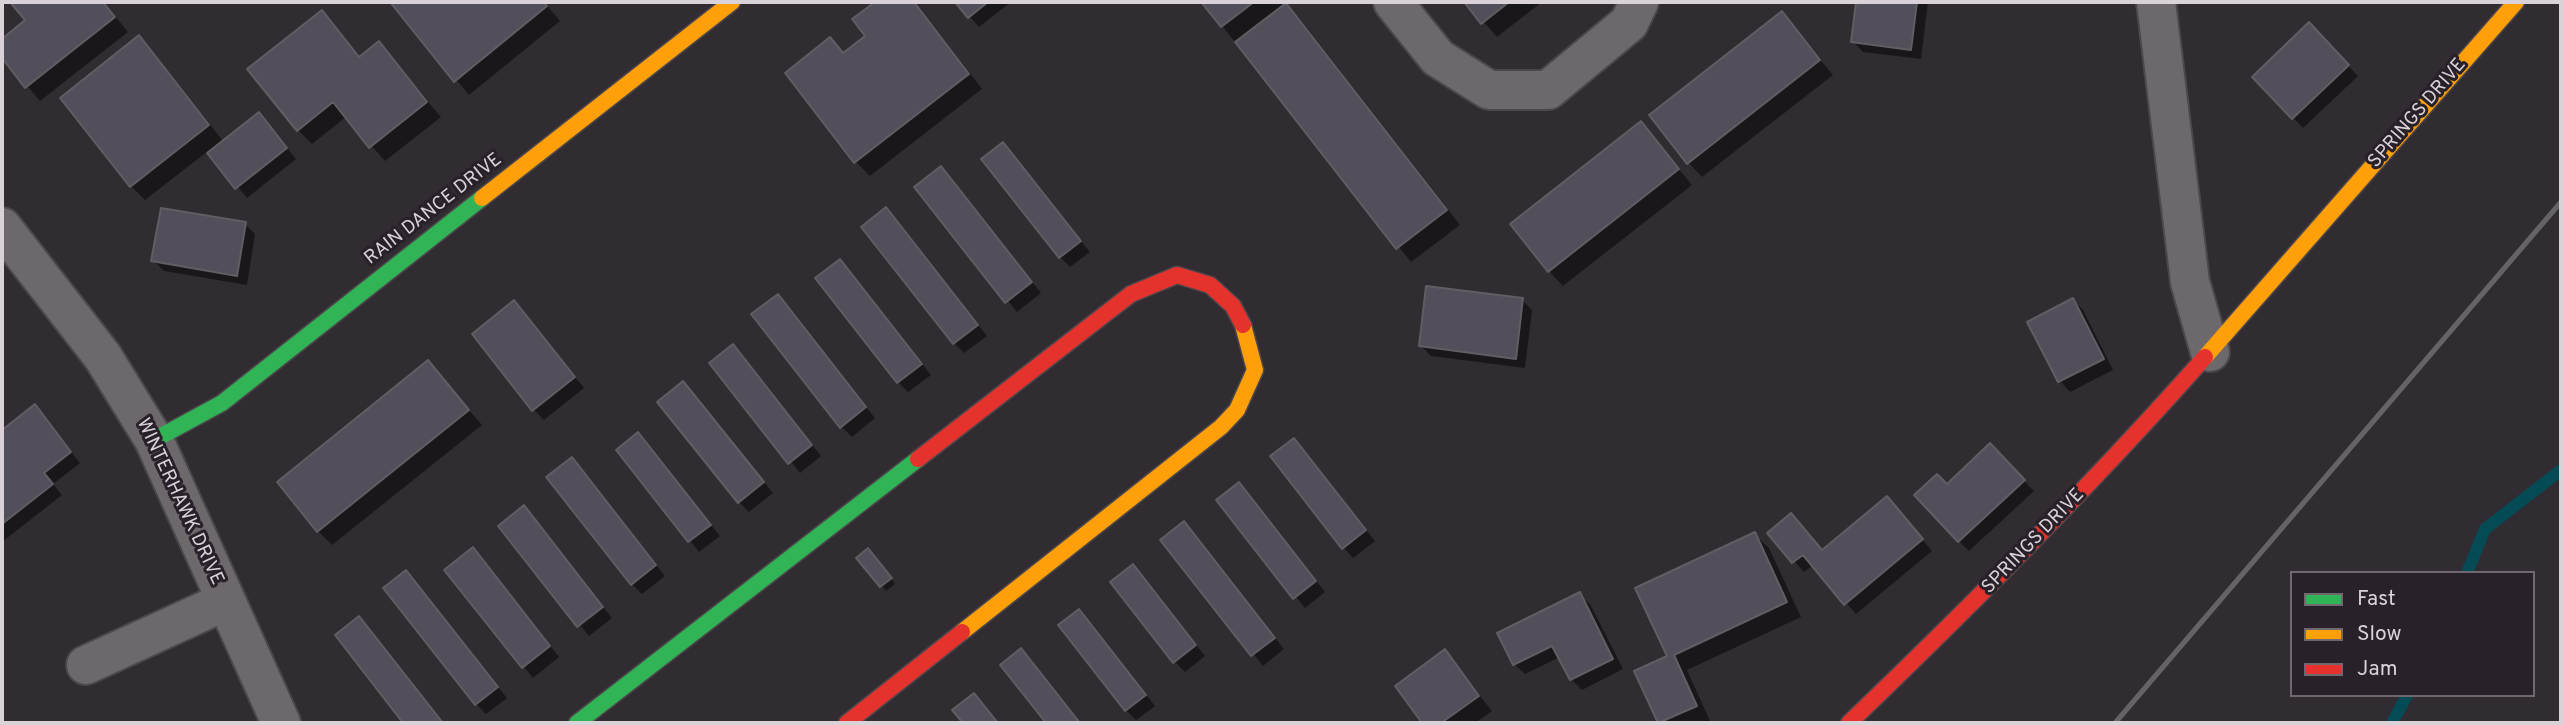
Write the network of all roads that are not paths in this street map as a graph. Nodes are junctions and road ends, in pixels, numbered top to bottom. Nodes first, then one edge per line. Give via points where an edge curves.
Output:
1 (732, 2) edge
2 (1394, 2) edge
3 (1639, 2) edge
4 (2156, 2) edge
5 (2516, 2) edge
6 (2, 227) edge
7 (2210, 352) junction
8 (154, 440) junction
9 (226, 601) junction
10 (86, 665) dead end
11 (282, 723) edge
12 (577, 723) edge
13 (847, 723) edge
14 (1849, 723) edge

1 - 8 street, RAIN DANCE DRIVE via 222,403
2 - 3 street via 1438,58 1489,90 1548,90 1629,23
4 - 7 street via 2190,282
5 - 7 street, SPRINGS DRIVE
6 - 8 street, WINTERHAWK DRIVE via 103,357
7 - 14 street, SPRINGS DRIVE via 2106,468
8 - 9 street, WINTERHAWK DRIVE
9 - 10 street
9 - 11 street, WINTERHAWK DRIVE
12 - 13 street via 1130,294 1177,275 1210,285 1233,306 1244,327 1255,370 1237,410

